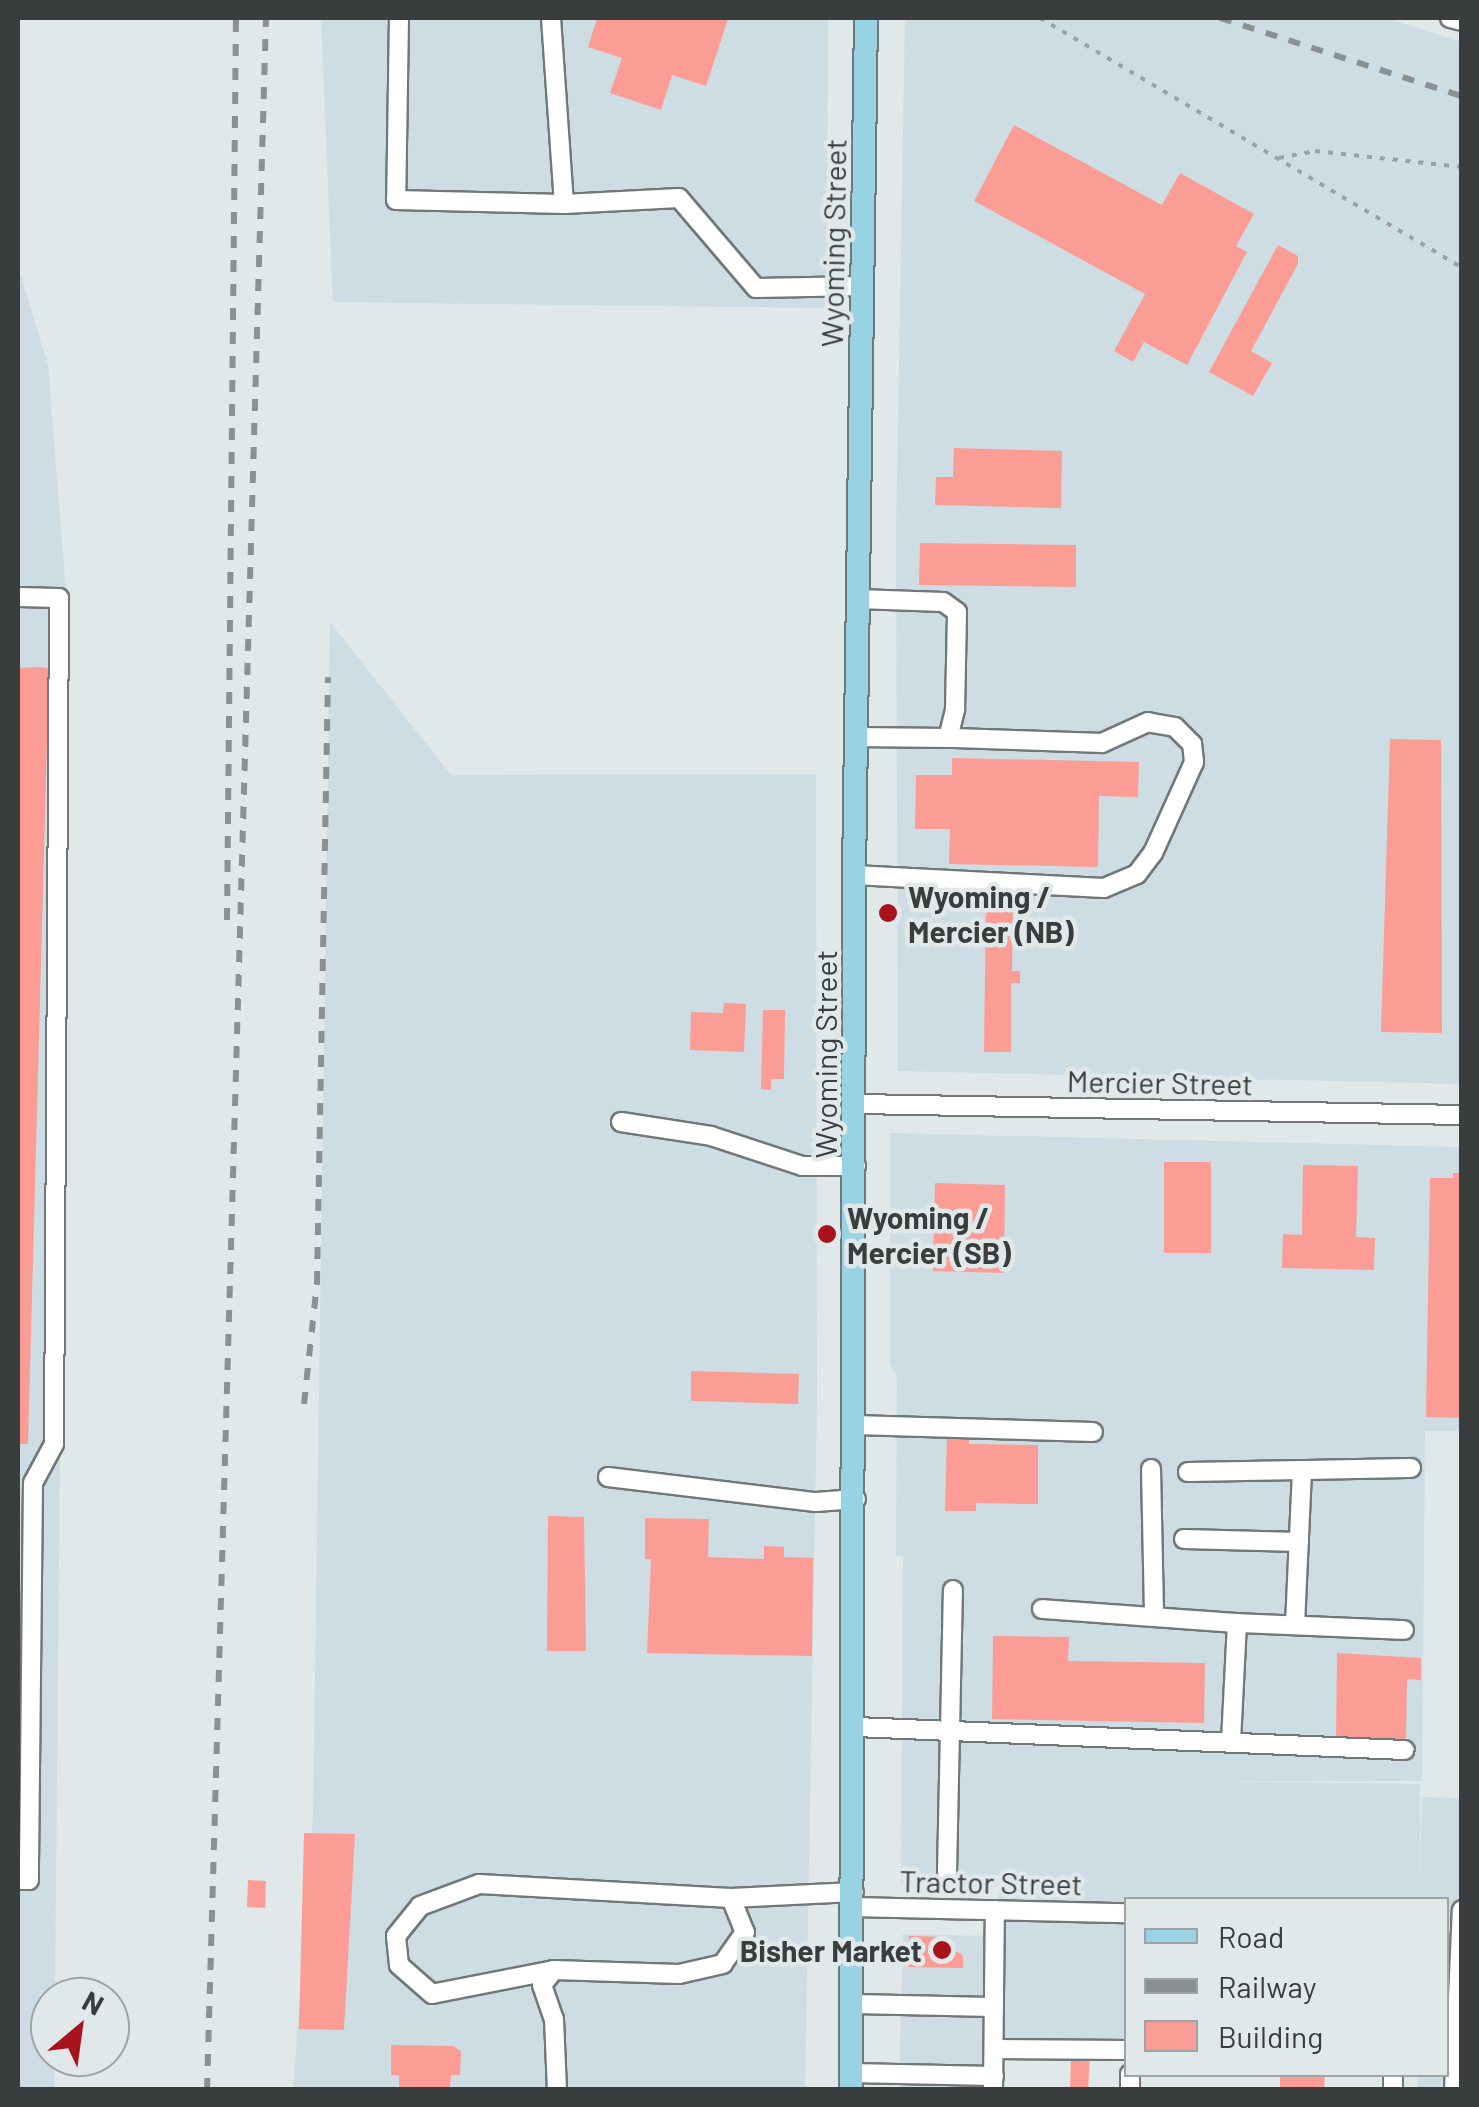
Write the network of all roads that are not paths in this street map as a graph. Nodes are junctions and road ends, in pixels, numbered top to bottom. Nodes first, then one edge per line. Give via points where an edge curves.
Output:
1 (399, 18) edge
2 (550, 18) edge
3 (866, 18) edge
4 (1450, 18) edge
5 (1462, 22) edge
6 (564, 204) junction
7 (862, 286) junction
8 (18, 597) edge
9 (858, 599) junction
10 (856, 737) junction
11 (948, 738) junction
12 (854, 876) junction
13 (856, 1104) junction
14 (1462, 1115) edge
15 (621, 1122) dead end
16 (856, 1166) junction
17 (855, 1425) junction
18 (1093, 1432) dead end
19 (1411, 1468) dead end
20 (1151, 1469) dead end
21 (1302, 1470) junction
22 (1188, 1472) dead end
23 (608, 1477) dead end
24 (856, 1498) junction
25 (1184, 1538) dead end
26 (1299, 1542) junction
27 (953, 1590) dead end
28 (1042, 1608) dead end
29 (1154, 1617) junction
30 (1237, 1623) junction
31 (1295, 1625) junction
32 (1404, 1630) dead end
33 (856, 1727) junction
34 (949, 1731) junction
35 (1231, 1742) junction
36 (1405, 1750) dead end
37 (947, 1873) dead end
38 (18, 1880) edge
39 (732, 1898) junction
40 (854, 1899) junction
41 (995, 1910) junction
42 (1462, 1910) edge
43 (1124, 1913) edge
44 (554, 1970) junction
45 (852, 2004) junction
46 (994, 2007) junction
47 (994, 2049) junction
48 (1124, 2050) edge
49 (851, 2081) edge
50 (994, 2083) edge
51 (558, 2090) edge
52 (1454, 2090) edge

1 - 6 street via 396,200
2 - 6 street
3 - 7 main road, Wyoming Street
4 - 5 street
6 - 7 street via 679,198 756,288
7 - 9 main road, Wyoming Street
8 - 38 street via 59,598 59,617 54,1444 33,1483 29,1880
9 - 10 main road, Wyoming Street
9 - 11 street via 943,602 957,612
10 - 11 street
10 - 12 main road, Wyoming Street
11 - 12 street via 1102,742 1148,722 1175,727 1192,744 1194,762 1153,854 1137,874 1104,888
12 - 13 main road, Wyoming Street
13 - 14 street, Mercier Street
13 - 16 main road, Wyoming Street
15 - 16 street via 711,1136 802,1166
16 - 17 main road, Wyoming Street
17 - 18 street
17 - 24 main road, Wyoming Street
19 - 21 street
20 - 29 street
21 - 22 street
21 - 26 street
23 - 24 street via 816,1502
24 - 33 main road, Wyoming Street
25 - 26 street
26 - 31 street
27 - 34 street
28 - 29 street
29 - 30 street
30 - 31 street
30 - 35 street
31 - 32 street
33 - 34 street
33 - 40 main road, Wyoming Street
34 - 35 street
34 - 37 street
35 - 36 street
39 - 40 street, Tractor Street
39 - 44 street via 745,1932 722,1964 680,1974
39 - 44 street, Tractor Street via 479,1884 420,1906 396,1936 399,1965 432,1994
40 - 41 street, Tractor Street
40 - 45 main road, Wyoming Street
41 - 43 street, Tractor Street
41 - 46 street
42 - 52 street
44 - 51 street via 542,1985 554,2020
45 - 46 street
45 - 49 main road, Wyoming Street
46 - 47 street
47 - 48 street
47 - 50 street
49 - 50 street

